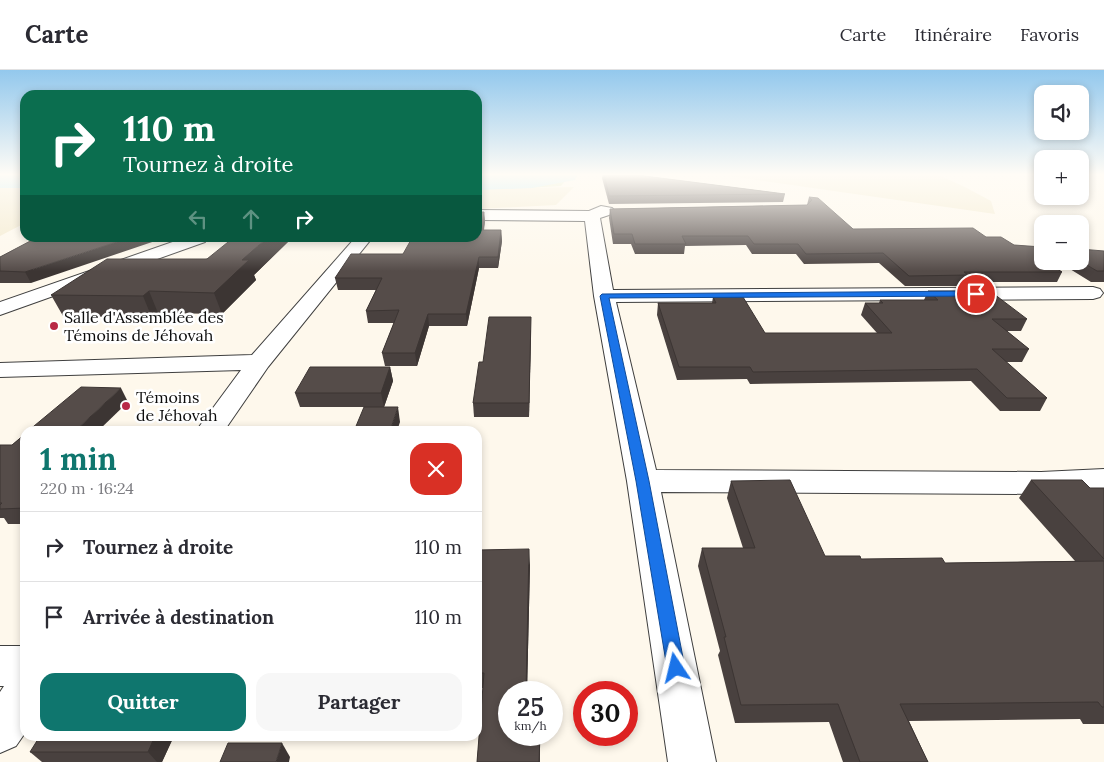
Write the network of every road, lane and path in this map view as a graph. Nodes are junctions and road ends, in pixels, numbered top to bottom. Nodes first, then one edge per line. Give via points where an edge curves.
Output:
1 (482, 216) edge
2 (188, 242) edge
3 (361, 242) edge
4 (1061, 274) edge
5 (604, 296) junction
6 (1099, 297) edge
7 (0, 309) edge
8 (259, 362) junction
9 (0, 370) edge
10 (214, 426) edge
11 (1104, 480) edge
12 (643, 481) junction
13 (0, 666) edge
14 (20, 666) edge
15 (20, 701) edge
16 (0, 730) edge
17 (692, 762) edge

1 - 5 street via 606,213
2 - 7 street
3 - 8 street
4 - 6 street
5 - 6 street
5 - 12 street
8 - 9 street
8 - 10 street
11 - 12 street via 1041,483
12 - 17 street
13 - 14 street
15 - 16 street

